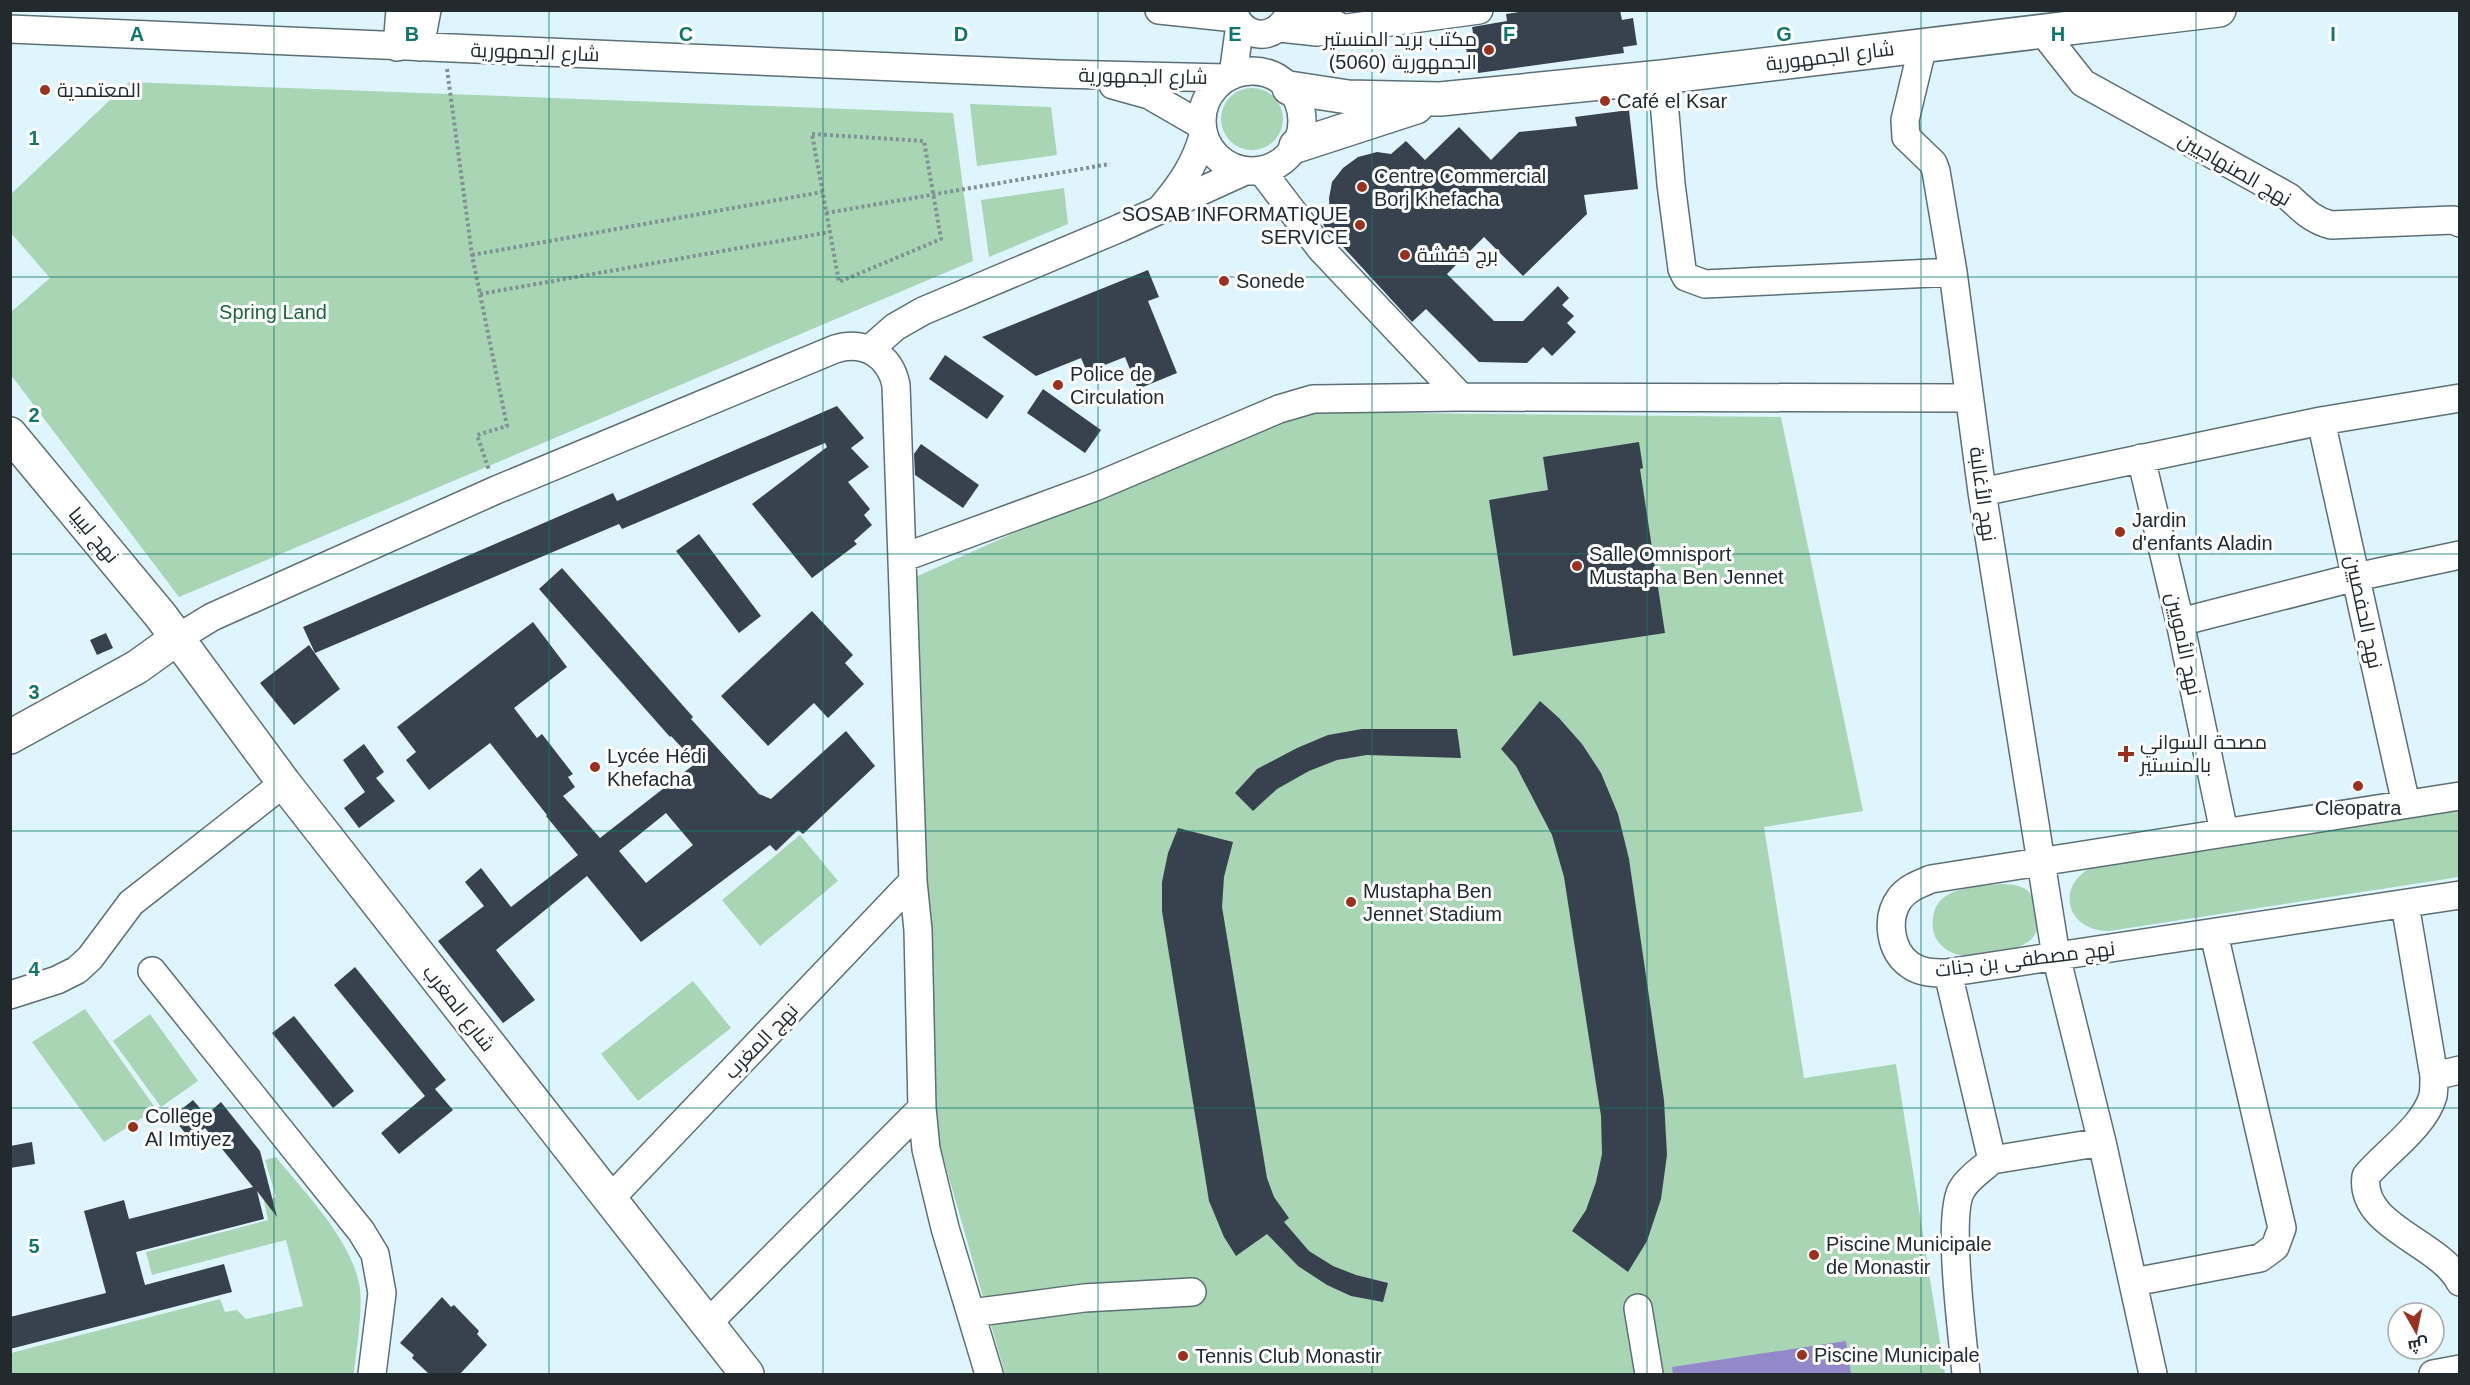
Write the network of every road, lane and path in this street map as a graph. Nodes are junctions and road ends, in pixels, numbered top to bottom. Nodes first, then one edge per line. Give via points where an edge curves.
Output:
1 (400, 10) edge
2 (427, 10) edge
3 (1159, 10) edge
4 (1309, 10) edge
5 (1479, 10) edge
6 (2219, 10) edge
7 (1171, 11) edge
8 (1236, 18) edge
9 (1282, 23) edge
10 (10, 29) edge
11 (1344, 29) junction
12 (2042, 31) junction
13 (1923, 45) junction
14 (420, 47) junction
15 (1059, 74) junction
16 (1229, 76) junction
17 (1662, 77) junction
18 (1281, 82) junction
19 (1440, 99) junction
20 (1202, 130) junction
21 (1271, 162) junction
22 (1110, 164) dead end
23 (822, 192) junction
24 (933, 194) junction
25 (1159, 210) junction
26 (826, 213) junction
27 (2460, 223) edge
28 (830, 232) junction
29 (472, 255) junction
30 (1953, 272) junction
31 (480, 294) junction
32 (870, 349) junction
33 (1461, 397) junction
34 (2460, 398) edge
35 (1969, 399) junction
36 (2321, 421) junction
37 (10, 434) edge
38 (2140, 458) junction
39 (496, 490) junction
40 (1982, 492) junction
41 (2460, 555) edge
42 (902, 558) junction
43 (2356, 577) junction
44 (2180, 622) junction
45 (176, 639) junction
46 (10, 737) edge
47 (284, 783) junction
48 (2460, 796) edge
49 (2406, 804) junction
50 (2224, 832) junction
51 (2040, 861) junction
52 (913, 881) junction
53 (2460, 896) edge
54 (2404, 904) junction
55 (2214, 934) junction
56 (2056, 956) junction
57 (152, 971) dead end
58 (1948, 973) junction
59 (10, 995) edge
60 (2447, 1073) edge
61 (922, 1108) junction
62 (2102, 1142) junction
63 (1992, 1160) junction
64 (609, 1200) junction
65 (2134, 1282) junction
66 (2460, 1282) edge
67 (1192, 1292) dead end
68 (1638, 1308) dead end
69 (971, 1313) junction
70 (707, 1324) junction
71 (2460, 1370) edge
72 (372, 1374) edge
73 (747, 1374) edge
74 (989, 1374) edge
75 (1649, 1374) edge
76 (1966, 1374) edge
77 (2153, 1374) edge
78 (2433, 1374) edge

1 - 14 street
2 - 14 street
3 - 7 street
4 - 11 street
5 - 11 street
6 - 12 main road, شارع الجمهورية
7 - 8 street
8 - 9 street via 1245,29 1259,34
8 - 16 street
9 - 11 street via 1317,32
9 - 18 street
10 - 14 street, شارع الجمهورية
12 - 13 main road, شارع الجمهورية
12 - 27 street, نهج الصنهاجيين via 2083,83 2289,197 2318,222
13 - 17 main road, شارع الجمهورية
13 - 30 street, نهج الأغالبة via 1905,133 1908,141 1933,163
14 - 15 street, شارع الجمهورية
14 - 29 path
15 - 16 street, شارع الجمهورية
15 - 20 street, شارع الجمهورية via 1149,95
16 - 18 street via 1260,71
16 - 20 street via 1207,98
17 - 19 main road, شارع الجمهورية
17 - 30 street via 1671,184 1686,277 1705,284
18 - 19 main road, شارع الجمهورية via 1348,97
18 - 21 street via 1298,101 1301,131
19 - 21 main road, شارع الجمهورية
20 - 21 street via 1207,145 1230,167
20 - 25 street via 1198,154 1187,175
21 - 25 street
21 - 33 street via 1297,219 1321,249
22 - 24 path
23 - 24 path via 812,134 924,141
23 - 26 path
23 - 29 path
24 - 26 path
24 - 28 path via 941,238 839,282
25 - 32 street via 923,311
26 - 28 path
28 - 31 path
29 - 31 path
30 - 35 street, نهج الأغالبة
31 - 39 path via 507,426 477,435
32 - 39 street via 850,345 835,349
32 - 42 street via 889,364 896,385
33 - 35 street
33 - 42 street via 1298,403 1095,487
34 - 36 street
35 - 40 street, نهج الأغالبة
36 - 38 street
36 - 43 street, نهج الحفصيين
37 - 45 main road, نهج ليبيا
38 - 40 street
38 - 44 street, نهج الأمويين
39 - 45 street via 212,617
40 - 51 street, نهج الأغالبة
41 - 43 street
42 - 52 street
43 - 44 street
43 - 49 street, نهج الحفصيين
44 - 50 street, نهج الأمويين
45 - 46 main road via 137,667
45 - 47 main road, شارع المغرب
47 - 59 street via 131,903 77,970
47 - 64 main road, شارع المغرب
48 - 49 street, نهج مصطفى بن جنات
49 - 50 street, نهج مصطفى بن جنات
50 - 51 street, نهج مصطفى بن جنات
51 - 56 street, نهج الأغالبة
51 - 58 street, نهج مصطفى بن جنات via 1931,879 1913,886 1899,899 1891,925 1898,951 1911,965 1928,972
52 - 61 street via 918,930
52 - 64 street, نهج المغرب
53 - 54 street, نهج مصطفى بن جنات
54 - 55 street, نهج مصطفى بن جنات
54 - 60 street
55 - 56 street, نهج مصطفى بن جنات
55 - 65 street via 2282,1228 2275,1247 2260,1258
56 - 58 street, نهج مصطفى بن جنات
56 - 62 street, نهج الأغالبة
57 - 72 street via 361,1231 375,1254 382,1293
58 - 63 street
60 - 66 street via 2427,1110 2366,1176 2365,1185 2377,1212 2447,1263
61 - 69 street via 932,1180
61 - 70 street
62 - 63 street
62 - 65 street, نهج الأغالبة
63 - 76 street via 1962,1188 1957,1202 1956,1248
64 - 70 main road, شارع المغرب
65 - 77 street, نهج الأغالبة
67 - 69 street via 1084,1298
68 - 75 street
69 - 74 street
70 - 73 main road, شارع المغرب
71 - 78 street

